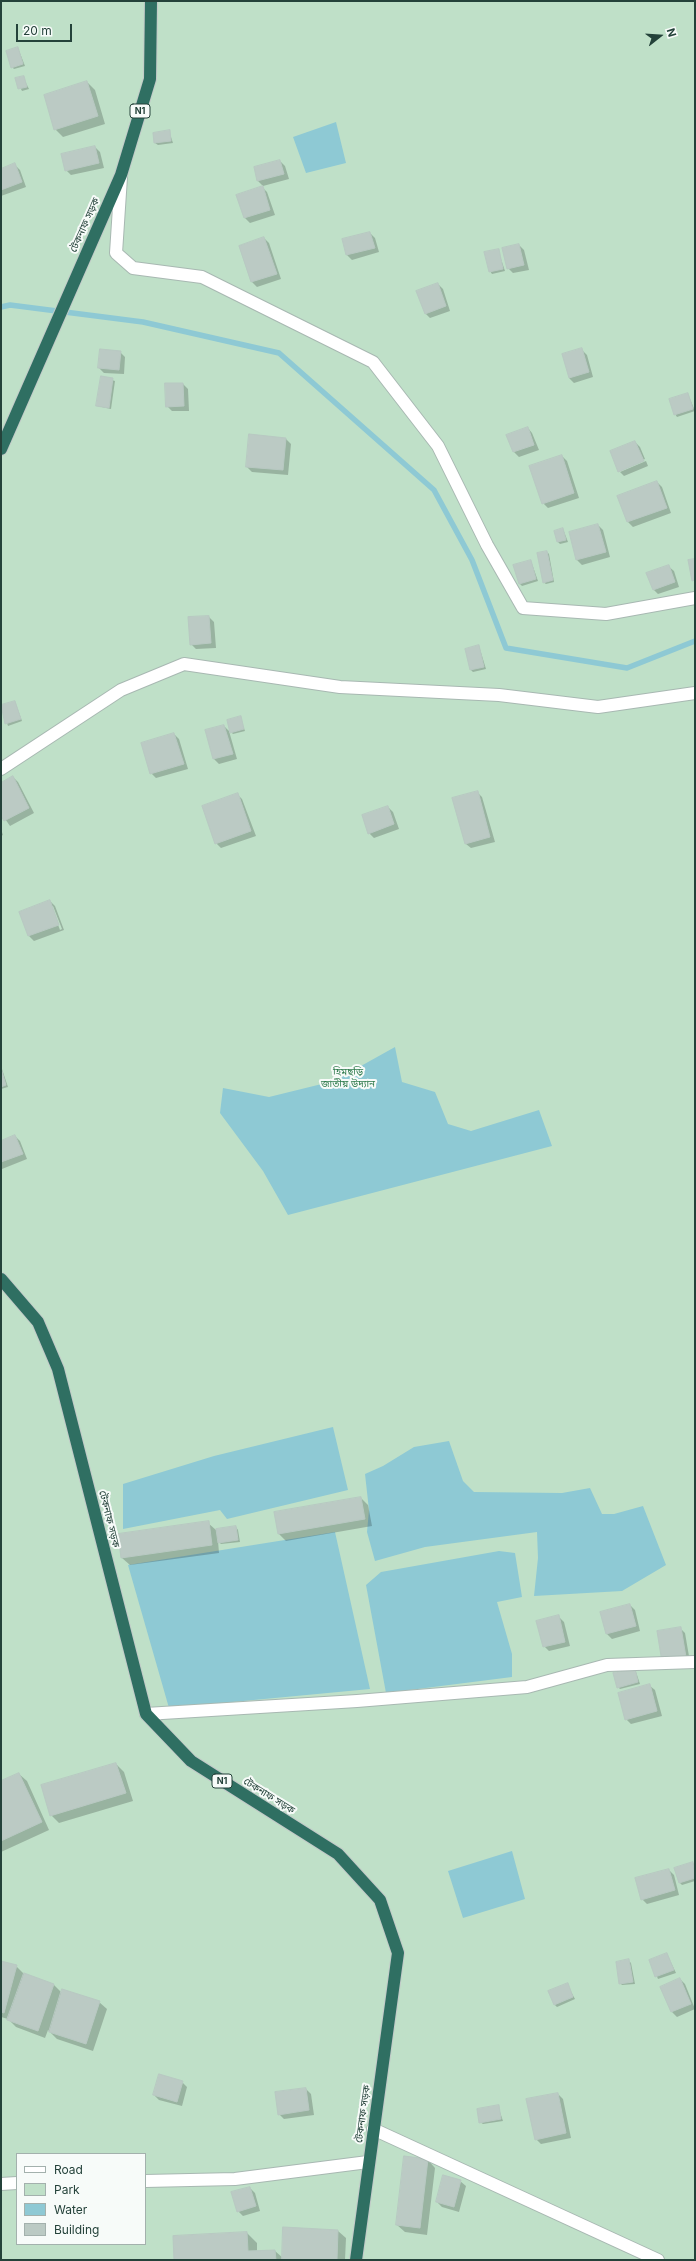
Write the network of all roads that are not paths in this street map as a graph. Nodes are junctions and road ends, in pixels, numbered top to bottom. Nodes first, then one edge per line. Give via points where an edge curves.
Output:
1 (151, 1) edge
2 (121, 175) junction
3 (1, 449) edge
4 (695, 598) edge
5 (695, 694) edge
6 (1, 769) edge
7 (1, 1279) edge
8 (695, 1662) edge
9 (146, 1714) junction
10 (373, 2129) junction
11 (368, 2162) junction
12 (146, 2181) edge
13 (16, 2183) edge
14 (1, 2184) edge
15 (356, 2260) edge
16 (658, 2260) edge

1 - 2 highway, টেকনাফ সড়ক / N1 via 150,79
2 - 3 highway, টেকনাফ সড়ক / N1
2 - 4 street via 116,253 133,268 202,277 373,362 438,446 487,545 523,608 606,614
5 - 6 street via 598,707 499,695 340,687 184,664 121,690
7 - 9 highway, টেকনাফ সড়ক / N1 via 38,1322 58,1369
8 - 9 street via 606,1665 527,1687
9 - 10 highway, টেকনাফ সড়ক / N1 via 191,1762 338,1854 380,1900 398,1953
10 - 11 highway, টেকনাফ সড়ক / N1
10 - 16 street
11 - 12 street via 235,2179
11 - 15 highway, টেকনাফ সড়ক / N1
13 - 14 street

